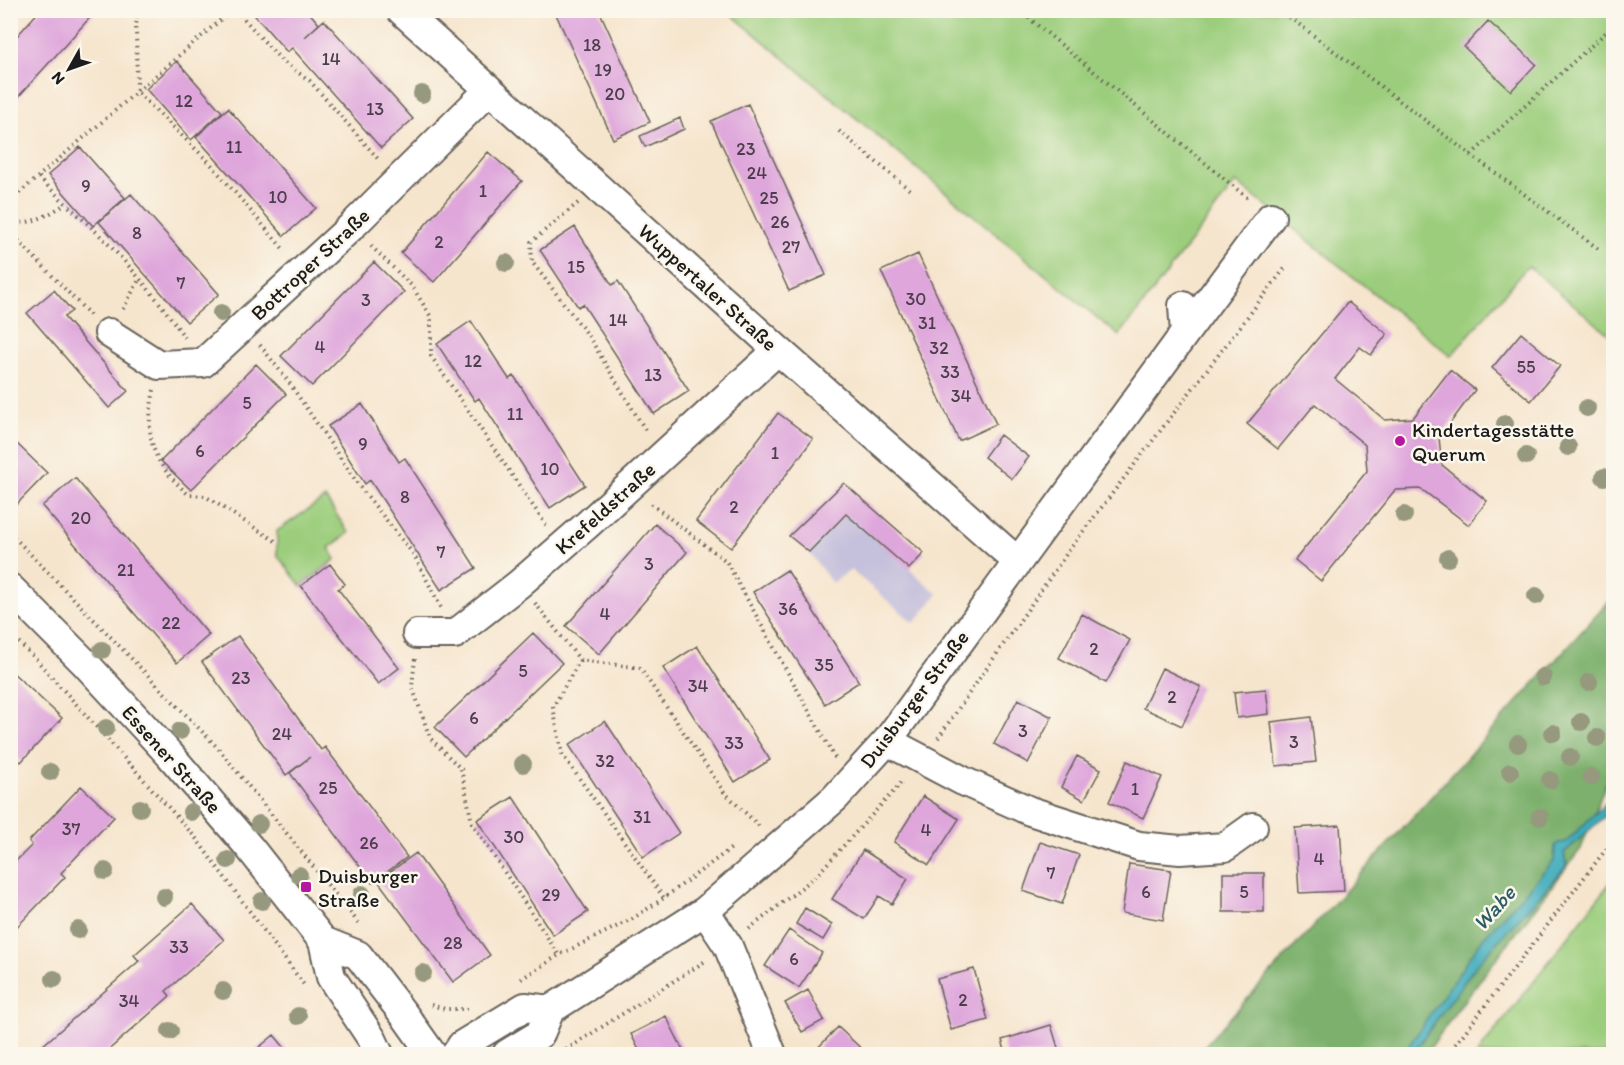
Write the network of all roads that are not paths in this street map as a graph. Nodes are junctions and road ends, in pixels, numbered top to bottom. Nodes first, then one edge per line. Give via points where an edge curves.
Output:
1 (401, 10) edge
2 (489, 90) junction
3 (1271, 217) road end
4 (109, 333) road end
5 (778, 350) junction
6 (1017, 561) junction
7 (10, 588) edge
8 (417, 634) road end
9 (888, 741) junction
10 (1253, 827) dead end
11 (705, 911) junction
12 (322, 941) junction
13 (550, 1010) junction
14 (380, 1054) edge
15 (432, 1054) edge
16 (456, 1054) edge
17 (507, 1054) edge
18 (772, 1054) edge

1 - 2 street, Wuppertaler Straße
2 - 4 street, Bottroper Straße via 351,227 203,363 159,365
2 - 5 street, Wuppertaler Straße
3 - 6 street, Duisburger Straße via 1184,319
5 - 6 street, Wuppertaler Straße
5 - 8 street, Krefeldstraße via 519,584 455,634
6 - 9 street, Duisburger Straße
7 - 12 street, Essener Straße via 170,755
9 - 10 street via 963,782 1030,811 1139,846 1180,850 1225,847
9 - 11 street, Duisburger Straße via 836,798
11 - 13 street, Duisburger Straße
11 - 18 street via 728,946
12 - 14 street, Essener Straße via 331,977
12 - 15 street via 358,955
13 - 16 street via 525,1007 462,1046
13 - 17 street via 540,1034

